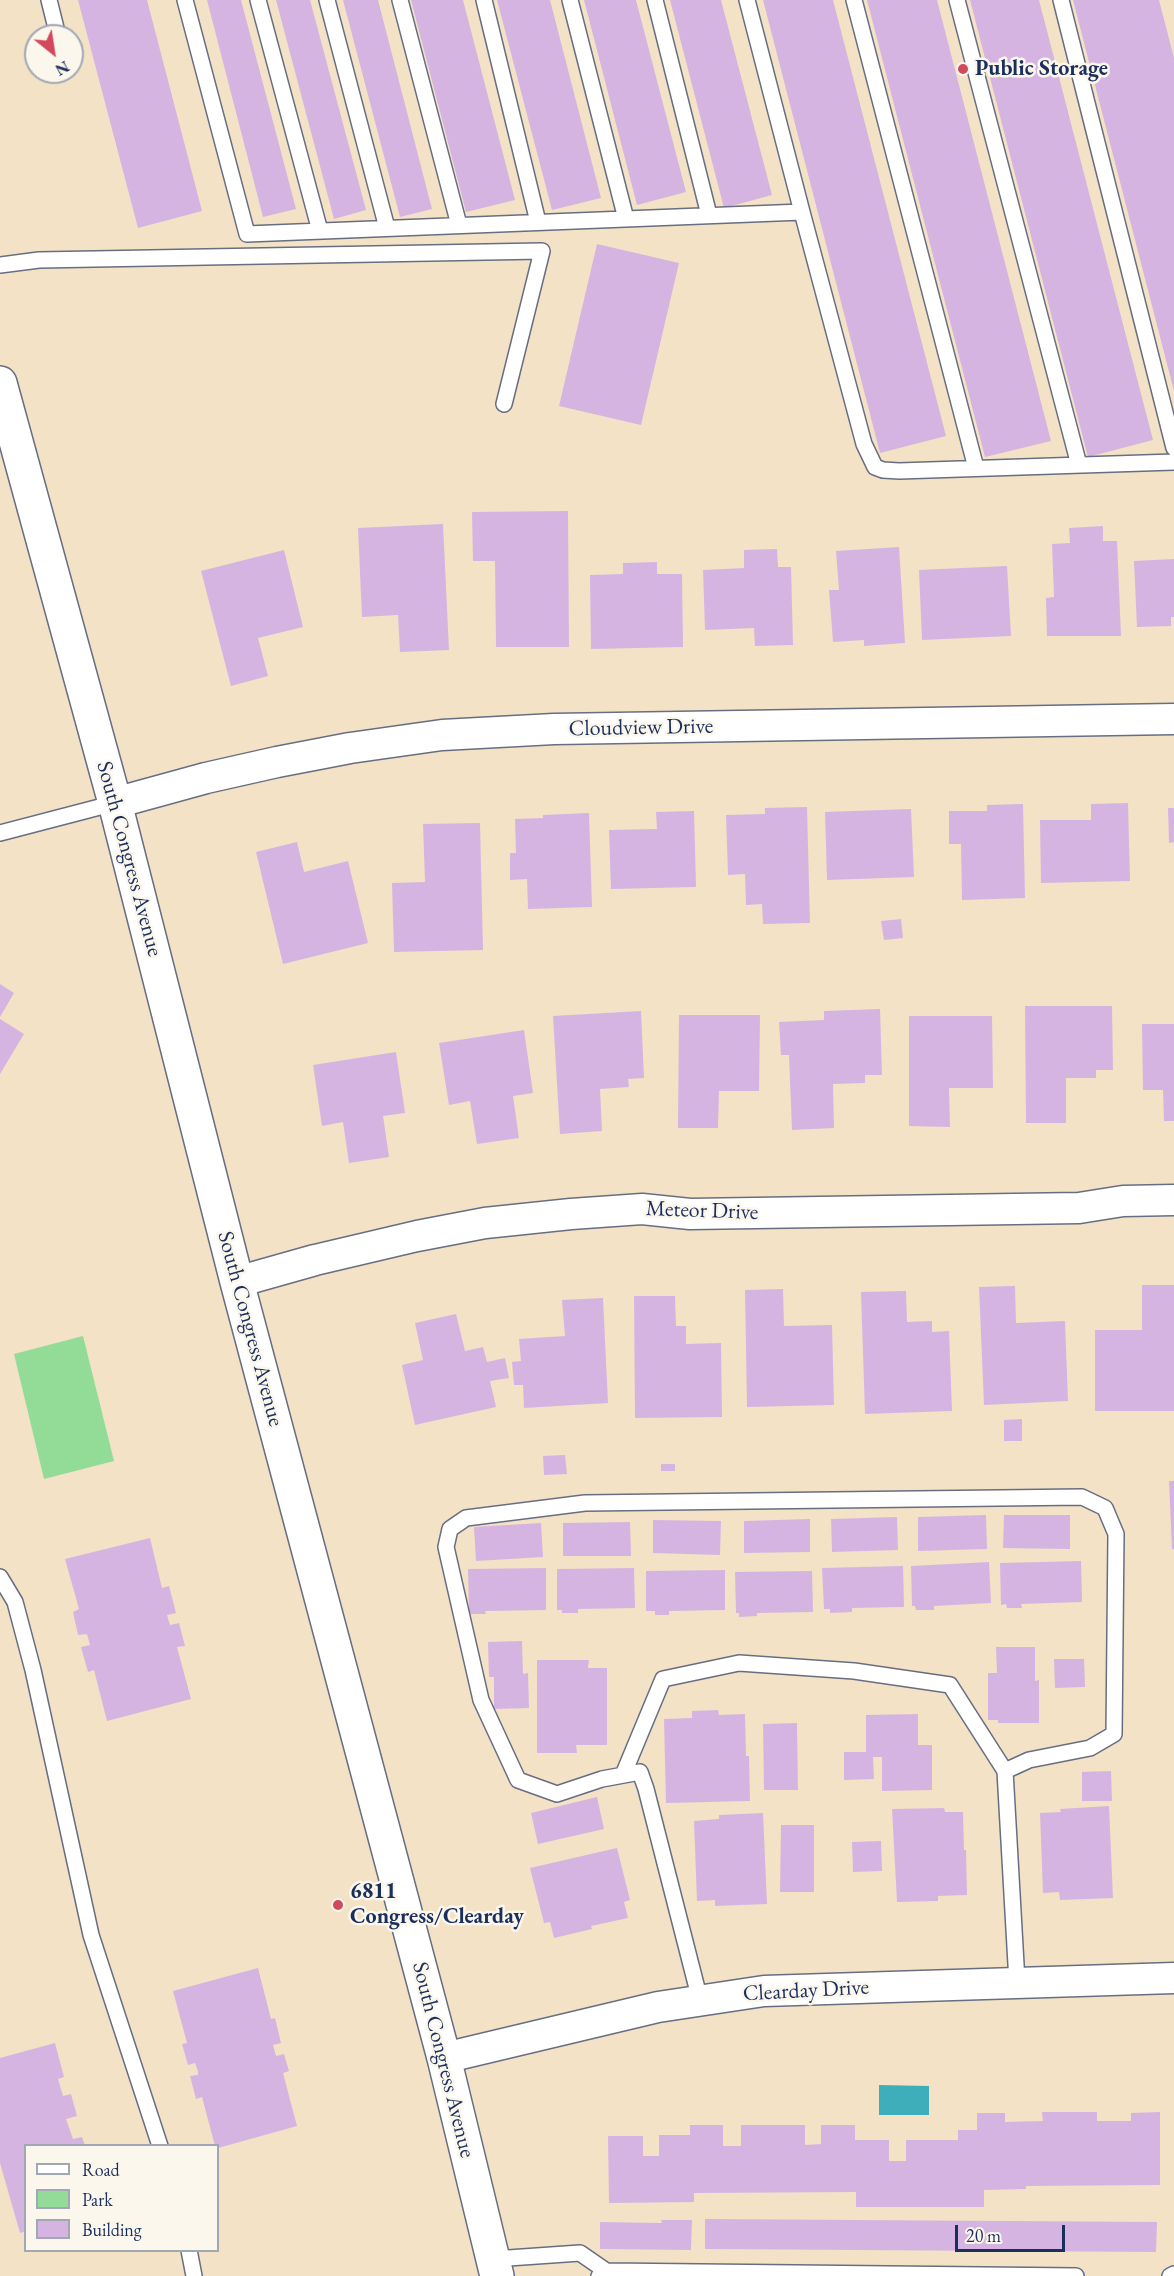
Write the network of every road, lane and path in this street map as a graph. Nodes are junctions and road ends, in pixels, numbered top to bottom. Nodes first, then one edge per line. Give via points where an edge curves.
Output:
1 (49, 0) edge
2 (185, 0) edge
3 (258, 0) edge
4 (327, 0) edge
5 (400, 0) edge
6 (484, 0) edge
7 (570, 0) edge
8 (655, 0) edge
9 (747, 0) edge
10 (854, 0) edge
11 (957, 0) edge
12 (1061, 0) edge
13 (55, 24) edge
14 (802, 212) junction
15 (709, 215) junction
16 (626, 219) junction
17 (538, 222) junction
18 (459, 225) junction
19 (387, 228) junction
20 (320, 231) junction
21 (0, 265) edge
22 (0, 383) edge
23 (504, 404) dead end
24 (1174, 448) edge
25 (1174, 462) edge
26 (1079, 465) junction
27 (976, 468) junction
28 (1174, 719) edge
29 (115, 803) junction
30 (0, 833) edge
31 (1174, 1200) edge
32 (237, 1282) junction
33 (0, 1577) edge
34 (1005, 1772) junction
35 (623, 1775) junction
36 (1174, 1978) edge
37 (1017, 1982) junction
38 (700, 2000) junction
39 (444, 2058) junction
40 (160, 2144) edge
41 (189, 2252) edge
42 (495, 2267) edge
43 (602, 2274) edge
44 (1174, 2274) edge
45 (194, 2276) edge
46 (1076, 2276) edge
47 (1170, 2276) edge

1 - 13 lane
2 - 20 lane via 247,234
3 - 20 lane
4 - 19 lane
5 - 18 lane
6 - 17 lane
7 - 16 lane
8 - 15 lane
9 - 14 lane
10 - 27 lane
11 - 26 lane
12 - 24 lane
14 - 15 lane
14 - 27 lane via 864,444 875,467 899,471
15 - 16 lane
16 - 17 lane
17 - 18 lane
18 - 19 lane
19 - 20 lane
21 - 23 lane via 39,260 542,251
22 - 29 main road, South Congress Avenue
25 - 26 lane
26 - 27 lane
28 - 29 street, Cloudview Drive via 554,729 442,735 277,762
29 - 30 lane
29 - 32 main road, South Congress Avenue
31 - 32 street, Meteor Drive via 1067,1208 690,1214 642,1209 571,1214 485,1223 417,1236
32 - 39 main road, South Congress Avenue
33 - 40 lane via 15,1602 33,1670 91,1935
34 - 35 lane via 950,1685 854,1671 739,1664 663,1679
34 - 35 lane via 1029,1760 1090,1748 1114,1734 1116,1534 1105,1508 1097,1504 1082,1497 585,1503 466,1518 450,1529 446,1547 481,1700 518,1780 557,1794
34 - 37 lane
35 - 38 lane via 639,1772 646,1790
36 - 37 street, Clearday Drive
37 - 38 street, Clearday Drive via 764,1991
38 - 39 street, Clearday Drive
39 - 42 main road, South Congress Avenue
41 - 45 lane
42 - 43 lane via 580,2253
43 - 46 lane
44 - 47 lane

